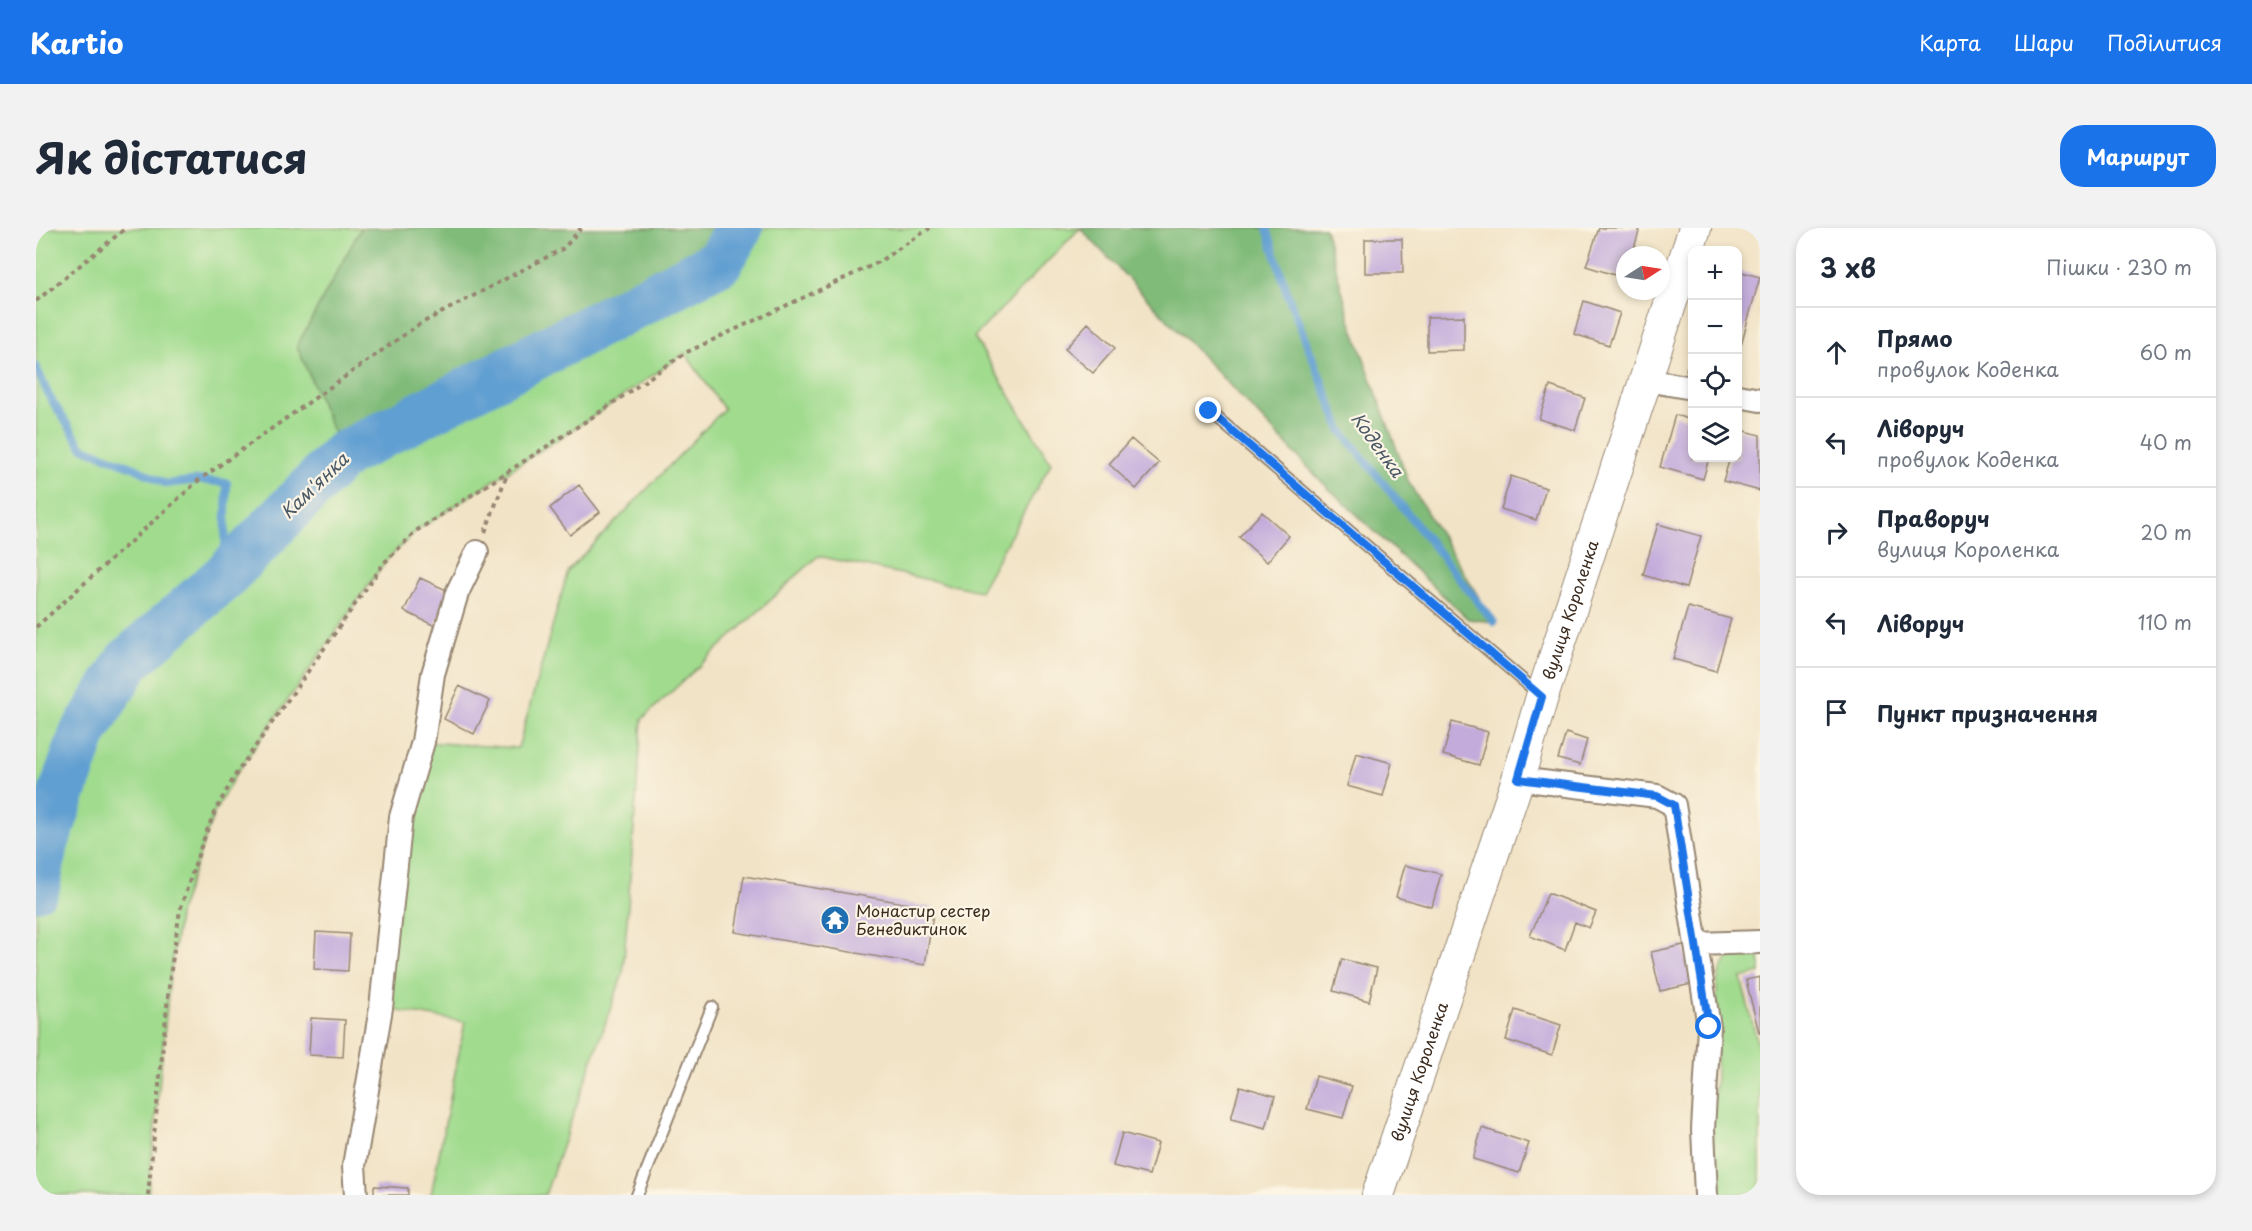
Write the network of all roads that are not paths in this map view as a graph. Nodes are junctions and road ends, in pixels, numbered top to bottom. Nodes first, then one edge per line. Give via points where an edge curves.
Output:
1 (1695, 228) edge
2 (1646, 380) junction
3 (1688, 387) edge
4 (1742, 397) edge
5 (1760, 400) edge
6 (1209, 411) dead end
7 (477, 552) road end
8 (1542, 697) junction
9 (1518, 779) junction
10 (1760, 942) edge
11 (1696, 944) junction
12 (712, 1007) dead end
13 (356, 1195) edge
14 (638, 1195) edge
15 (1378, 1195) edge
16 (1706, 1195) edge

1 - 2 street, вулиця Короленка
2 - 3 street
2 - 8 street, вулиця Короленка
4 - 5 street
6 - 8 lane
7 - 13 street via 457,593 433,674 423,742 401,817 381,1008 354,1166
8 - 9 street, вулиця Короленка
9 - 11 street via 1657,796 1674,805
9 - 15 street, вулиця Короленка
10 - 11 street
11 - 16 street via 1709,1027 1703,1129
12 - 14 lane

